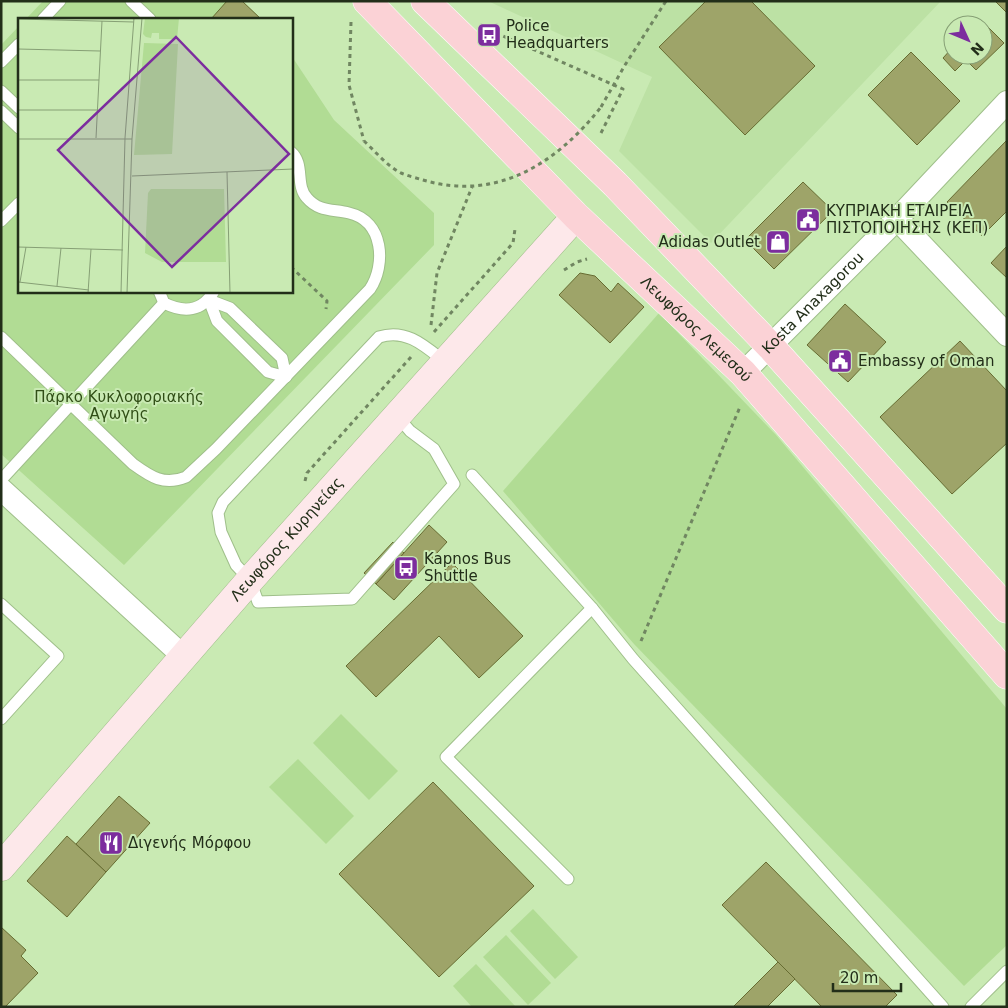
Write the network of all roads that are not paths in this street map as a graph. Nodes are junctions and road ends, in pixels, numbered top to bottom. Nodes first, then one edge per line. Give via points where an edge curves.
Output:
1 (60, 1) edge
2 (131, 1) edge
3 (425, 1) edge
4 (359, 11) edge
5 (44, 18) edge
6 (149, 18) edge
7 (18, 45) edge
8 (1, 62) edge
9 (1, 91) edge
10 (1007, 102) edge
11 (18, 107) edge
12 (1, 111) edge
13 (18, 127) edge
14 (292, 153) edge
15 (18, 204) edge
16 (576, 216) junction
17 (898, 219) junction
18 (1, 221) edge
19 (159, 292) edge
20 (212, 296) edge
21 (164, 303) junction
22 (1007, 335) edge
23 (1, 337) edge
24 (771, 347) junction
25 (444, 362) junction
26 (286, 377) junction
27 (743, 386) junction
28 (71, 404) junction
29 (398, 417) junction
30 (472, 475) dead end
31 (1, 480) edge
32 (1, 489) edge
33 (250, 580) junction
34 (1, 604) edge
35 (592, 608) junction
36 (1007, 609) edge
37 (184, 657) junction
38 (1007, 675) edge
39 (1, 719) edge
40 (1, 867) edge
41 (568, 879) dead end
42 (1007, 971) edge
43 (944, 1007) edge
44 (971, 1007) edge

1 - 5 lane
2 - 6 lane
3 - 24 main road via 615,184
4 - 16 main road, Λεωφόρος Λεμεσού
7 - 8 lane
9 - 11 lane
10 - 17 street, Kosta Anaxagorou
12 - 13 lane
14 - 26 lane via 298,158 305,196 316,207 350,213 365,222 379,243 381,266 370,289
15 - 18 lane
16 - 25 main road, Λεωφόρος Κυρηνείας
16 - 27 main road, Λεωφόρος Λεμεσού
17 - 22 street
17 - 24 street, Kosta Anaxagorou
19 - 21 lane
20 - 21 lane via 192,310
20 - 26 lane via 230,308 282,358
20 - 26 lane via 217,321 268,372
21 - 28 lane
23 - 28 lane
24 - 27 street, Kosta Anaxagorou
24 - 36 main road
25 - 29 main road, Λεωφόρος Κυρηνείας
25 - 33 lane via 418,340 397,334 379,337 231,492 218,513 218,520 236,565
26 - 28 lane via 198,467 176,481 159,481 148,474
27 - 38 main road, Λεωφόρος Λεμεσού
28 - 31 lane
29 - 33 main road, Λεωφόρος Κυρηνείας
29 - 33 lane via 434,449 454,484 357,594 352,599 258,602
30 - 35 lane
32 - 37 street
33 - 37 main road, Λεωφόρος Κυρηνείας
34 - 39 lane via 58,656
35 - 41 lane via 446,757
35 - 43 lane via 633,659
37 - 40 main road, Λεωφόρος Κυρηνείας
42 - 44 lane

